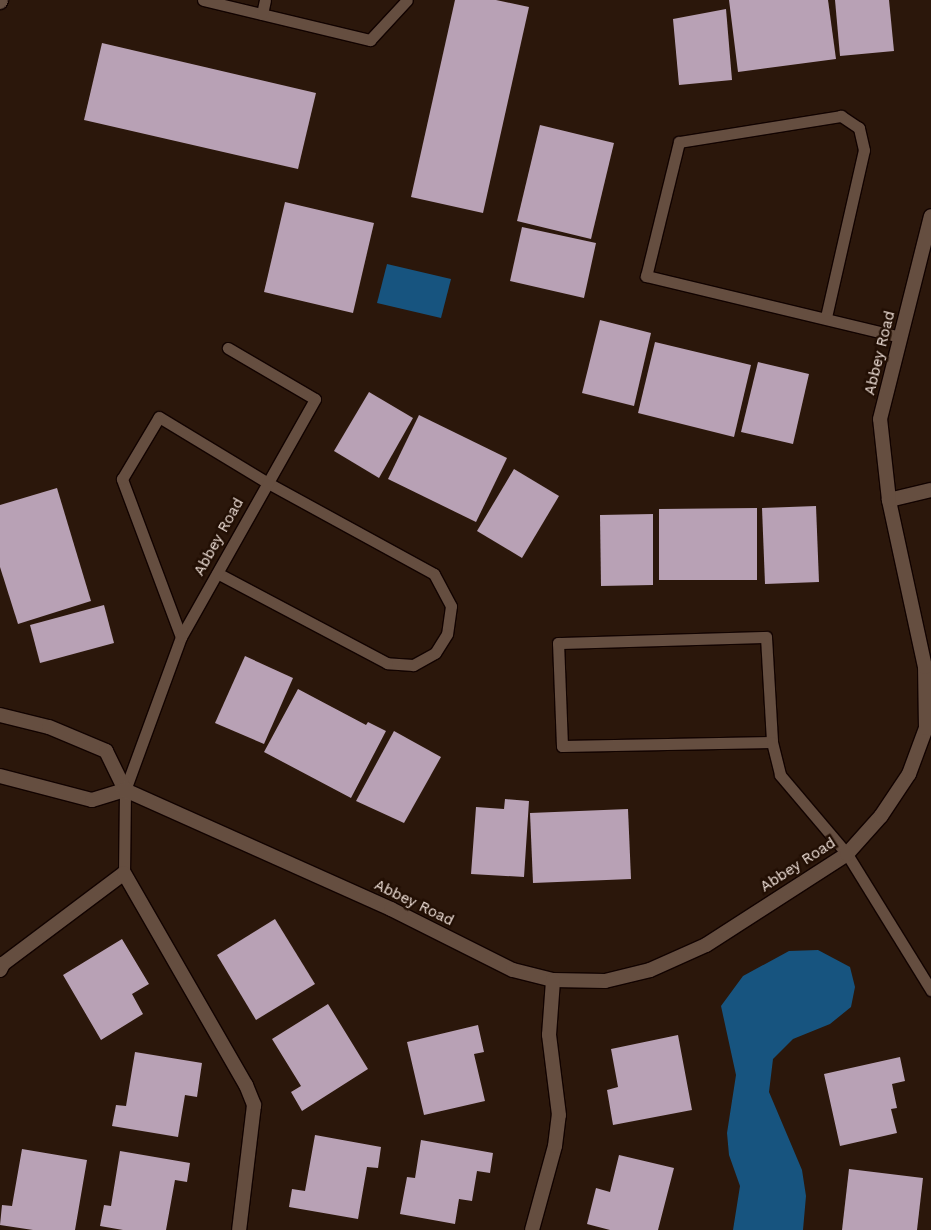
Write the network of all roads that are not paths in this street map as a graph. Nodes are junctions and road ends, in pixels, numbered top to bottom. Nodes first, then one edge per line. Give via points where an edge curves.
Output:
1 (203, 0) edge
2 (265, 0) edge
3 (407, 0) edge
4 (262, 14) junction
5 (931, 216) edge
6 (826, 317) junction
7 (900, 337) junction
8 (228, 348) dead end
9 (268, 483) junction
10 (931, 490) edge
11 (888, 500) junction
12 (218, 573) junction
13 (181, 637) junction
14 (0, 715) edge
15 (772, 742) junction
16 (0, 776) edge
17 (125, 790) junction
18 (847, 854) junction
19 (124, 873) junction
20 (0, 970) edge
21 (553, 980) junction
22 (931, 990) edge
23 (239, 1230) edge
24 (532, 1230) edge

1 - 4 lane
2 - 4 lane
3 - 4 lane via 370,40
5 - 7 street, Abbey Road
6 - 6 lane via 864,150 859,128 841,116 679,142 646,276
6 - 7 lane
7 - 11 street, Abbey Road via 880,420
8 - 9 lane, Abbey Road via 316,399
9 - 12 lane, Abbey Road
9 - 12 lane via 434,574 450,606 447,634 435,653 413,665 387,664
9 - 13 lane via 158,417 122,480
10 - 11 street
11 - 18 street, Abbey Road via 925,667 926,728 909,774 881,816
12 - 13 lane, Abbey Road
13 - 17 lane, Abbey Road
14 - 17 street, Abbey Road via 49,727 106,751
15 - 15 lane via 766,637 558,643 562,746
15 - 18 lane via 780,775
16 - 17 street via 92,800
17 - 19 lane, Abbey Road
17 - 21 street, Abbey Road via 391,908 513,970
18 - 21 street, Abbey Road via 706,944 650,970 605,981
18 - 22 lane
19 - 20 street via 3,964
19 - 23 street via 246,1085 254,1105
21 - 24 street via 549,1035 559,1115 555,1146

